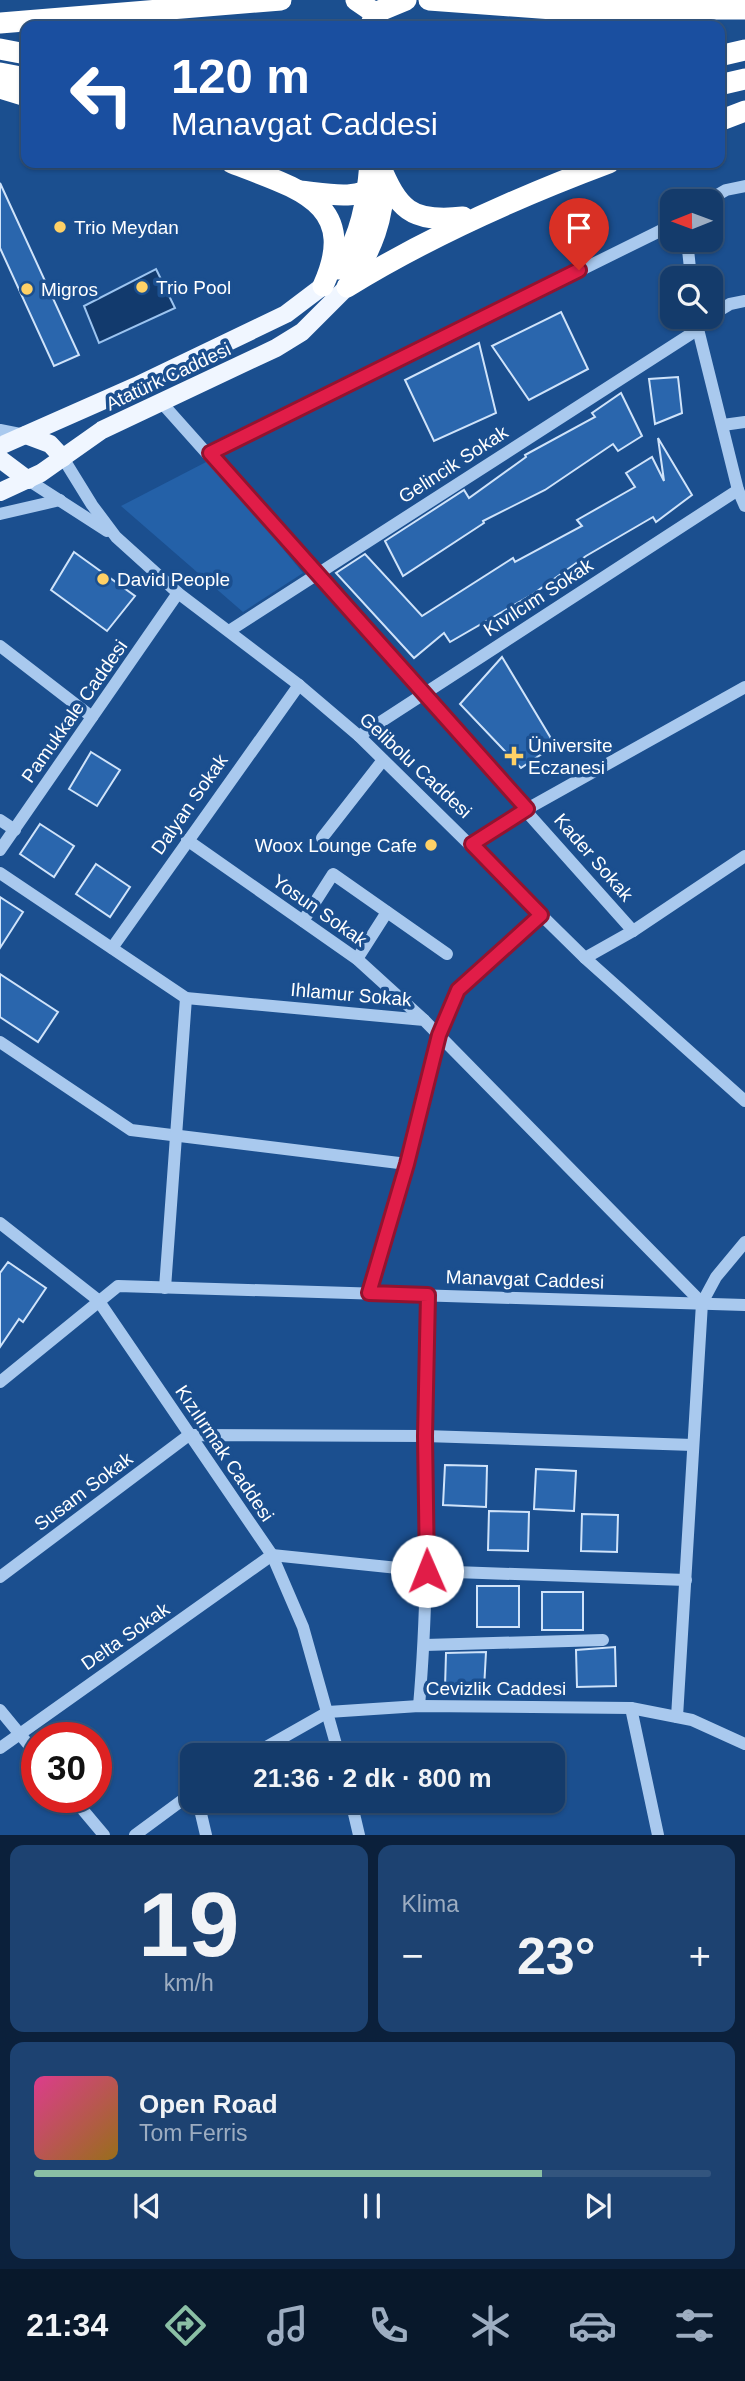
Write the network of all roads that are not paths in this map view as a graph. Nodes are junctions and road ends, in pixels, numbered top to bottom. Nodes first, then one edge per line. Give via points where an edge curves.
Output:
1 (281, 0) edge
2 (356, 0) edge
3 (405, 0) edge
4 (429, 0) edge
5 (745, 9) edge
6 (21, 21) edge
7 (24, 21) edge
8 (374, 21) edge
9 (376, 21) edge
10 (0, 23) edge
11 (0, 49) edge
12 (745, 50) edge
13 (21, 53) edge
14 (725, 55) edge
15 (0, 73) edge
16 (21, 77) edge
17 (745, 79) edge
18 (725, 84) edge
19 (0, 88) edge
20 (21, 94) edge
21 (745, 111) edge
22 (725, 119) edge
23 (244, 168) edge
24 (379, 168) edge
25 (379, 168) edge
26 (381, 168) edge
27 (596, 168) edge
28 (745, 186) edge
29 (298, 190) junction
30 (368, 192) junction
31 (723, 192) edge
32 (489, 211) junction
33 (660, 231) edge
34 (323, 286) junction
35 (347, 287) junction
36 (745, 301) edge
37 (723, 308) edge
38 (687, 329) edge
39 (698, 329) edge
40 (161, 402) junction
41 (745, 422) edge
42 (723, 425) junction
43 (0, 430) edge
44 (26, 435) junction
45 (0, 446) edge
46 (210, 453) junction
47 (63, 458) junction
48 (0, 459) edge
49 (28, 480) junction
50 (737, 490) junction
51 (0, 492) edge
52 (60, 500) junction
53 (745, 506) edge
54 (0, 514) edge
55 (116, 537) junction
56 (317, 575) junction
57 (178, 593) junction
58 (229, 631) junction
59 (0, 646) edge
60 (299, 685) junction
61 (745, 687) edge
62 (423, 694) junction
63 (92, 717) junction
64 (359, 736) junction
65 (383, 760) junction
66 (527, 809) junction
67 (0, 820) edge
68 (15, 830) junction
69 (322, 838) dead end
70 (187, 840) junction
71 (472, 844) junction
72 (0, 850) edge
73 (745, 856) edge
74 (0, 873) edge
75 (387, 912) junction
76 (541, 915) junction
77 (303, 921) junction
78 (633, 932) junction
79 (113, 948) junction
80 (447, 954) dead end
81 (585, 958) junction
82 (357, 959) junction
83 (186, 998) junction
84 (424, 1020) junction
85 (439, 1035) junction
86 (0, 1042) edge
87 (745, 1101) edge
88 (175, 1137) junction
89 (407, 1164) junction
90 (0, 1223) edge
91 (745, 1242) edge
92 (165, 1288) junction
93 (369, 1293) junction
94 (428, 1295) junction
95 (98, 1300) junction
96 (702, 1303) junction
97 (745, 1305) edge
98 (0, 1382) edge
99 (189, 1435) junction
100 (425, 1436) junction
101 (693, 1445) junction
102 (272, 1555) junction
103 (427, 1571) junction
104 (0, 1577) edge
105 (686, 1580) junction
106 (603, 1640) dead end
107 (425, 1645) junction
108 (419, 1706) junction
109 (631, 1708) junction
110 (0, 1710) edge
111 (328, 1712) junction
112 (677, 1717) junction
113 (19, 1734) junction
114 (21, 1736) edge
115 (273, 1743) edge
116 (336, 1743) edge
117 (745, 1744) edge
118 (0, 1748) edge
119 (180, 1802) edge
120 (85, 1813) edge
121 (201, 1813) edge
122 (354, 1813) edge
123 (104, 1835) edge
124 (135, 1835) edge
125 (206, 1835) edge
126 (359, 1835) edge
127 (658, 1835) edge

1 - 7 highway
2 - 8 highway
3 - 9 highway via 388,5
4 - 5 highway via 553,9
6 - 10 highway
11 - 13 highway
12 - 14 highway
15 - 16 highway
17 - 18 highway
19 - 20 highway
21 - 22 highway
23 - 29 highway
24 - 30 highway via 377,184
25 - 35 highway via 383,202 377,233
26 - 32 highway via 403,208 417,215 434,220
27 - 32 highway
28 - 31 street
29 - 30 highway
29 - 34 highway via 320,206 335,232 337,249
30 - 34 highway via 353,243
32 - 35 highway via 421,243
33 - 46 street
34 - 44 main road, Atatürk Caddesi via 286,314
35 - 40 main road, Atatürk Caddesi via 285,343
36 - 37 street
38 - 56 street, Gelincik Sokak
39 - 42 street
40 - 46 street, Kader Sokak
40 - 47 main road, Atatürk Caddesi via 102,430
41 - 42 street
42 - 50 street
43 - 44 street
44 - 45 main road, Atatürk Caddesi
44 - 47 main road via 50,444
46 - 56 street, Kader Sokak
47 - 49 main road, Atatürk Caddesi
47 - 55 street, Gelibolu Caddesi
48 - 49 main road
49 - 51 main road, Atatürk Caddesi
49 - 52 street
50 - 53 street
50 - 62 street, Kıvılcım Sokak
52 - 54 street
52 - 55 street
55 - 57 street, Gelibolu Caddesi
56 - 58 street, Gelincik Sokak
56 - 62 street, Kader Sokak
57 - 58 street, Gelibolu Caddesi
57 - 63 street, Pamukkale Caddesi
58 - 60 street, Gelibolu Caddesi
59 - 63 street
60 - 64 street, Gelibolu Caddesi
60 - 70 street, Dalyan Sokak
61 - 66 street
62 - 64 street, Kıvılcım Sokak
62 - 66 street, Kader Sokak
63 - 68 street, Pamukkale Caddesi
64 - 65 street, Gelibolu Caddesi
65 - 69 street
65 - 71 street, Gelibolu Caddesi
66 - 71 street
66 - 78 street, Kader Sokak
67 - 68 street
68 - 72 street, Pamukkale Caddesi
70 - 77 street, Yosun Sokak
70 - 79 street, Dalyan Sokak
71 - 76 street, Gelibolu Caddesi
73 - 78 street
74 - 79 street, Ihlamur Sokak
75 - 77 street via 333,874
75 - 80 street
75 - 82 street
76 - 81 street, Gelibolu Caddesi
76 - 85 street via 458,990
77 - 82 street, Yosun Sokak
78 - 81 street
79 - 83 street, Ihlamur Sokak
81 - 87 street, Gelibolu Caddesi
82 - 84 street, Yosun Sokak
83 - 84 street, Ihlamur Sokak
83 - 88 street
84 - 85 street, Ihlamur Sokak
85 - 89 street
85 - 96 street, Ihlamur Sokak
86 - 88 street via 131,1130
88 - 89 street
88 - 92 street
89 - 93 street
90 - 95 street, Kızılırmak Caddesi
91 - 96 street via 716,1277
92 - 93 street, Manavgat Caddesi
92 - 95 street, Manavgat Caddesi via 118,1286
93 - 94 street, Manavgat Caddesi
94 - 96 street, Manavgat Caddesi
94 - 100 street
95 - 98 street, Manavgat Caddesi
95 - 99 street, Kızılırmak Caddesi
96 - 97 street, Manavgat Caddesi
96 - 101 street
99 - 100 street
99 - 102 street, Kızılırmak Caddesi
99 - 104 street, Susam Sokak
100 - 101 street
100 - 103 street
101 - 105 street
102 - 103 street
102 - 111 street, Kızılırmak Caddesi via 303,1627
102 - 113 street, Delta Sokak
103 - 105 street
103 - 107 street
105 - 112 street
106 - 107 street
107 - 108 street
108 - 109 street, Cevizlik Caddesi
108 - 111 street, Cevizlik Caddesi
109 - 112 street, Cevizlik Caddesi
109 - 127 street
110 - 113 street
111 - 115 street, Cevizlik Caddesi
111 - 116 street, Kızılırmak Caddesi
112 - 117 street, Cevizlik Caddesi
113 - 114 street
113 - 118 street, Delta Sokak
119 - 124 street
120 - 123 street
121 - 125 street
122 - 126 street

